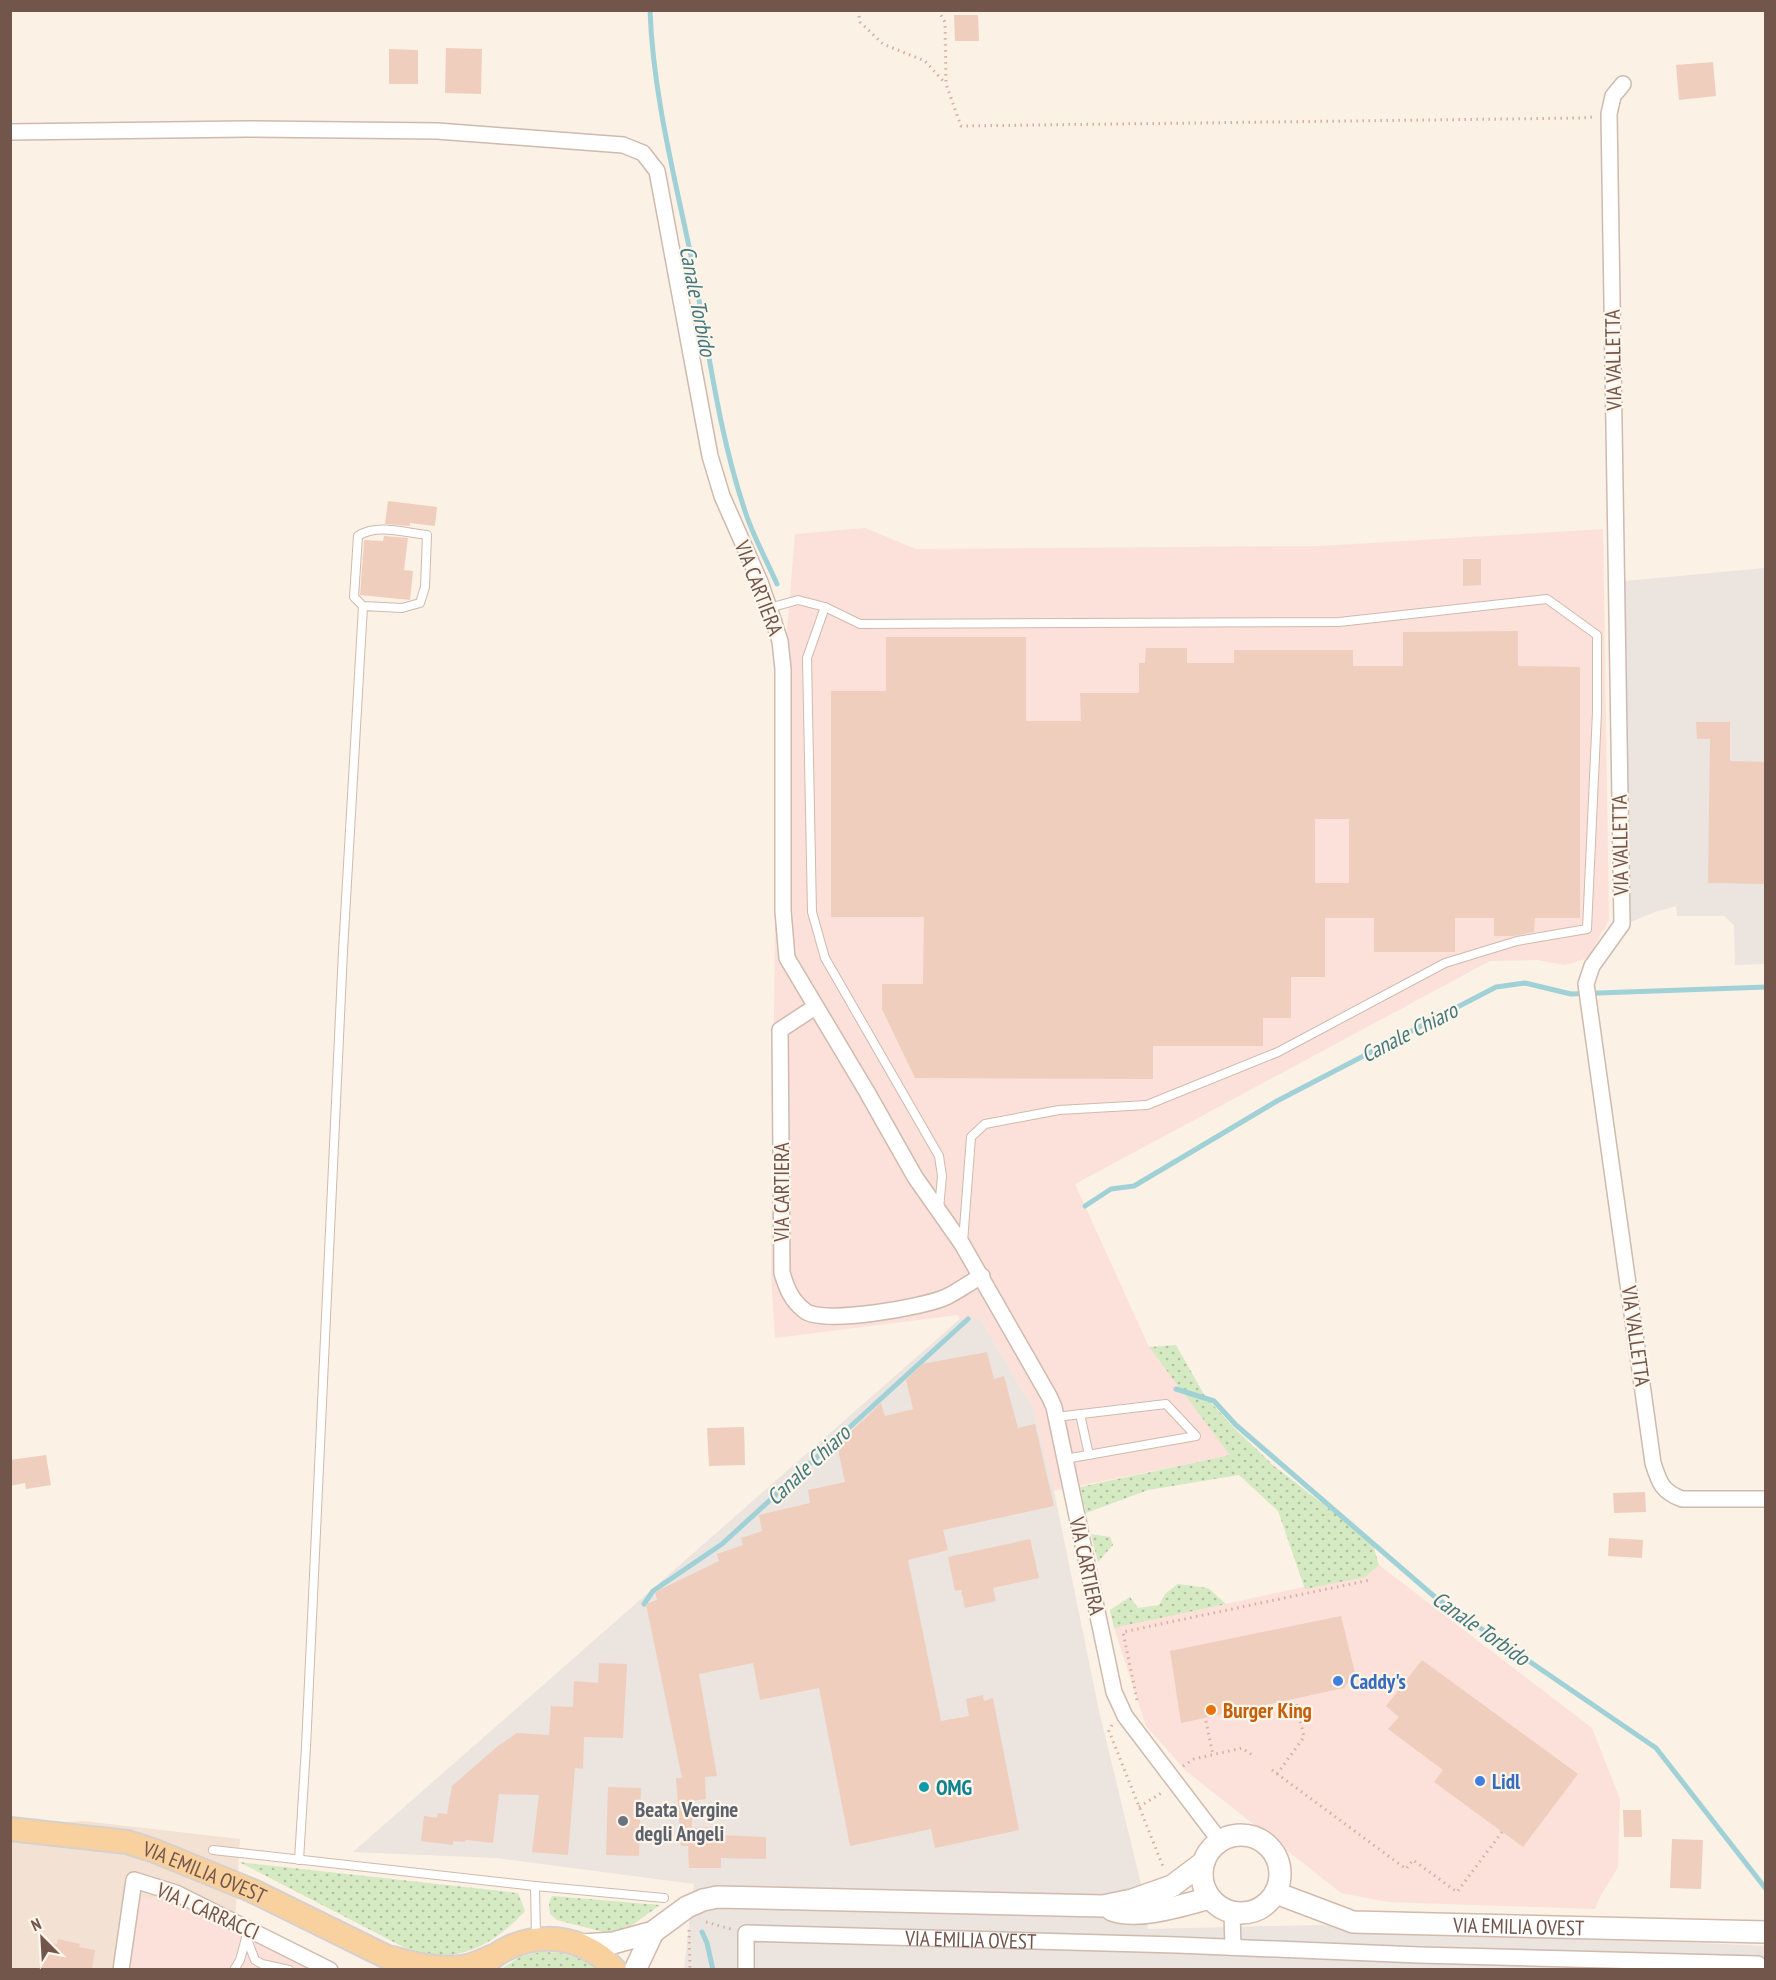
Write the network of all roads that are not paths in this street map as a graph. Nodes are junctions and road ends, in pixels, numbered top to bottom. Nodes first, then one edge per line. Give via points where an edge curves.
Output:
1 (1623, 84) dead end
2 (10, 132) edge
3 (363, 606) junction
4 (825, 607) junction
5 (769, 608) junction
6 (816, 1007) junction
7 (939, 1211) junction
8 (962, 1244) junction
9 (982, 1276) junction
10 (1080, 1414) junction
11 (1056, 1417) junction
12 (1089, 1455) junction
13 (1065, 1459) junction
14 (1766, 1499) edge
15 (10, 1829) edge
16 (1220, 1841) junction
17 (213, 1850) dead end
18 (299, 1860) junction
19 (1204, 1862) junction
20 (535, 1886) junction
21 (1276, 1893) junction
22 (664, 1898) dead end
23 (1210, 1899) junction
24 (1103, 1906) junction
25 (1232, 1912) junction
26 (653, 1932) junction
27 (1766, 1932) edge
28 (248, 1933) junction
29 (536, 1938) junction
30 (583, 1946) junction
31 (1233, 1947) junction
32 (387, 1957) junction
33 (240, 1960) junction
34 (1418, 1962) edge
35 (485, 1963) edge
36 (121, 1970) edge
37 (234, 1970) edge
38 (241, 1970) edge
39 (289, 1970) edge
40 (330, 1970) edge
41 (406, 1970) edge
42 (615, 1970) edge
43 (635, 1970) edge
44 (746, 1970) edge
45 (1758, 1970) edge

1 - 14 street, VIA VALLETTA via 1613,96 1609,114 1622,924 1592,966 1587,990 1657,1475 1670,1495 1682,1499
2 - 5 street, VIA CARTIERA via 436,131 623,145 643,153 657,171 710,456 722,496
3 - 3 lane via 402,608 420,603 425,587 427,535 374,529 358,536 354,597
3 - 18 lane
4 - 5 lane via 798,600
4 - 7 lane via 807,658 812,912 825,958 939,1156
4 - 8 lane via 860,624 1339,622 1547,598 1597,635 1587,929 1517,941 1445,963 1278,1052 1148,1105 1059,1110 985,1124 970,1137
5 - 6 street, VIA CARTIERA via 780,641 783,669 784,944 792,968
6 - 7 street, VIA CARTIERA
6 - 9 street, VIA CARTIERA via 780,1030 782,1273 789,1294 807,1313 825,1317 880,1312 946,1298
7 - 8 street, VIA CARTIERA
8 - 9 street, VIA CARTIERA
9 - 11 street, VIA CARTIERA via 1049,1396
10 - 11 lane
10 - 12 lane
10 - 12 lane via 1166,1404 1196,1436
11 - 13 street, VIA CARTIERA
12 - 13 lane
13 - 16 street, VIA CARTIERA via 1114,1692 1125,1716
15 - 32 main road, VIA EMILIA OVEST via 127,1842 155,1851 253,1891
16 - 19 main road
16 - 21 main road via 1245,1835 1268,1845 1280,1868
17 - 18 lane
18 - 20 lane
19 - 23 main road via 1203,1881
19 - 24 main road, VIA EMILIA OVEST via 1172,1886
20 - 22 lane
20 - 29 lane
21 - 25 main road via 1257,1910
21 - 27 main road, VIA EMILIA OVEST via 1353,1922
23 - 24 main road, VIA EMILIA OVEST via 1122,1914
23 - 25 main road
24 - 26 main road, VIA EMILIA OVEST via 730,1897 695,1904
25 - 31 street
26 - 30 main road, VIA EMILIA OVEST
26 - 43 main road, VIA EMILIA OVEST
28 - 33 lane
28 - 36 street, VIA I CARRACCI via 177,1893 134,1880
28 - 39 lane via 255,1960
28 - 40 street, VIA I CARRACCI
29 - 30 main road via 560,1939
29 - 35 main road, VIA EMILIA OVEST via 512,1945
30 - 42 main road
31 - 34 street, VIA EMILIA OVEST
31 - 44 street, VIA EMILIA OVEST via 746,1934
32 - 35 main road, VIA EMILIA OVEST via 418,1966 465,1967
32 - 41 main road, VIA EMILIA OVEST
33 - 37 lane
33 - 38 lane
34 - 45 street, VIA EMILIA OVEST via 1758,1964

